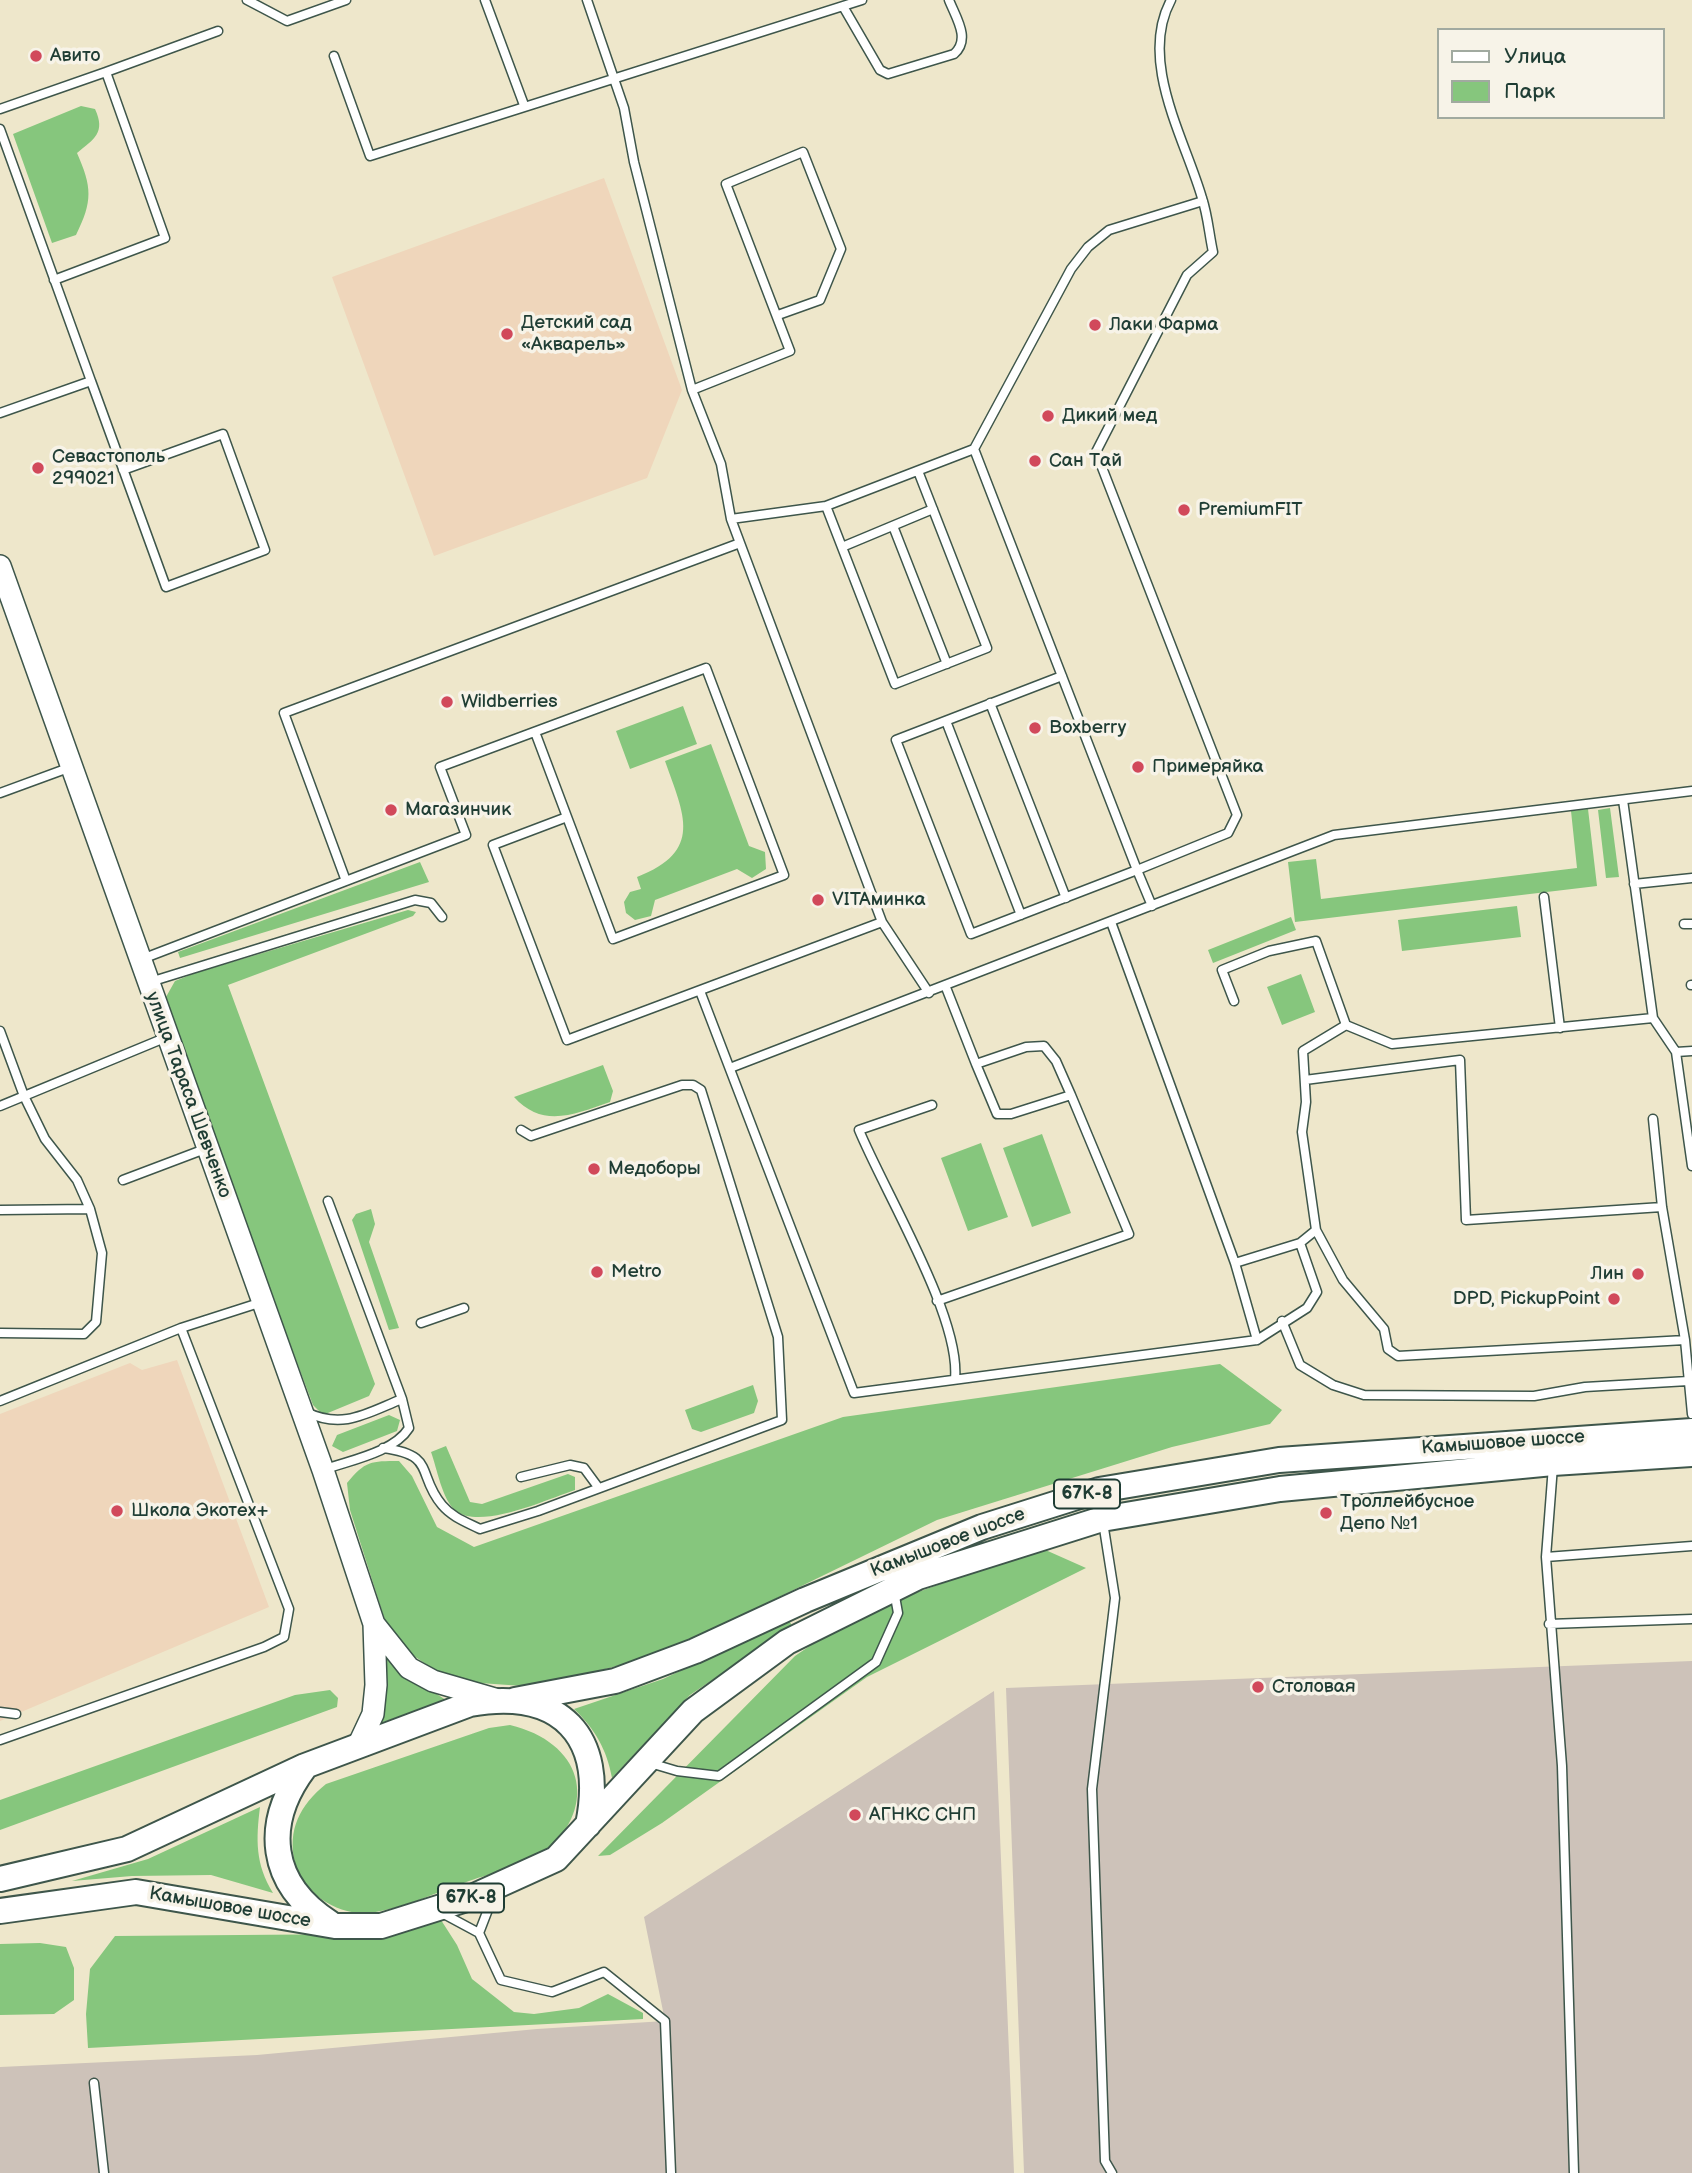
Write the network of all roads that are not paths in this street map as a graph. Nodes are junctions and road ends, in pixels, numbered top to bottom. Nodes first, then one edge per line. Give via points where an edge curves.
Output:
1 (247, 0) edge
2 (346, 0) edge
3 (485, 0) edge
4 (586, 0) edge
5 (862, 0) edge
6 (949, 0) edge
7 (1171, 0) edge
8 (845, 8) junction
9 (218, 31) dead end
10 (334, 56) dead end
11 (106, 72) junction
12 (615, 81) junction
13 (524, 105) junction
14 (0, 108) edge
15 (0, 129) edge
16 (1203, 201) junction
17 (54, 279) junction
18 (778, 315) junction
19 (91, 381) junction
20 (692, 390) junction
21 (0, 413) edge
22 (974, 449) junction
23 (123, 470) junction
24 (918, 471) junction
25 (826, 506) junction
26 (933, 509) junction
27 (731, 519) junction
28 (893, 526) junction
29 (740, 543) junction
30 (842, 547) junction
31 (0, 566) edge
32 (947, 664) junction
33 (1062, 676) junction
34 (990, 704) junction
35 (946, 721) junction
36 (535, 732) junction
37 (72, 767) junction
38 (1692, 792) edge
39 (0, 793) edge
40 (1623, 800) junction
41 (567, 817) junction
42 (1137, 870) junction
43 (1692, 878) edge
44 (346, 881) junction
45 (1633, 884) junction
46 (1544, 897) dead end
47 (1066, 898) junction
48 (1152, 906) junction
49 (1021, 915) junction
50 (442, 917) dead end
51 (882, 922) junction
52 (1111, 922) junction
53 (140, 960) junction
54 (148, 983) junction
55 (945, 985) junction
56 (700, 991) junction
57 (929, 993) junction
58 (1234, 1001) dead end
59 (1653, 1018) junction
60 (1346, 1026) junction
61 (1560, 1028) junction
62 (0, 1031) edge
63 (167, 1037) junction
64 (1692, 1051) edge
65 (1676, 1052) junction
66 (976, 1064) junction
67 (730, 1069) junction
68 (1305, 1080) junction
69 (1071, 1095) junction
70 (24, 1096) junction
71 (932, 1105) dead end
72 (0, 1106) edge
73 (1654, 1119) dead end
74 (521, 1130) dead end
75 (1690, 1145) edge
76 (206, 1149) junction
77 (1692, 1166) edge
78 (123, 1180) dead end
79 (328, 1201) dead end
80 (1662, 1207) junction
81 (90, 1209) junction
82 (0, 1210) edge
83 (1316, 1230) junction
84 (1300, 1243) junction
85 (1235, 1263) junction
86 (937, 1301) junction
87 (262, 1302) junction
88 (464, 1308) dead end
89 (1283, 1321) junction
90 (421, 1323) dead end
91 (181, 1328) junction
92 (0, 1333) edge
93 (1257, 1340) junction
94 (1685, 1340) junction
95 (954, 1379) junction
96 (1688, 1381) junction
97 (402, 1399) junction
98 (0, 1401) edge
99 (300, 1409) junction
100 (1692, 1414) edge
101 (1692, 1431) edge
102 (383, 1448) junction
103 (1692, 1454) edge
104 (1553, 1463) junction
105 (323, 1470) junction
106 (521, 1477) dead end
107 (598, 1487) junction
108 (1102, 1519) junction
109 (1692, 1546) edge
110 (1546, 1557) junction
111 (893, 1588) junction
112 (1692, 1619) edge
113 (374, 1624) junction
114 (1549, 1624) junction
115 (506, 1700) junction
116 (0, 1712) edge
117 (16, 1714) dead end
118 (0, 1740) edge
119 (358, 1746) junction
120 (644, 1761) junction
121 (305, 1766) junction
122 (588, 1826) junction
123 (0, 1879) edge
124 (496, 1887) junction
125 (435, 1909) junction
126 (0, 1911) edge
127 (335, 1926) junction
128 (479, 1933) junction
129 (94, 2083) dead end
130 (104, 2173) edge
131 (671, 2173) edge
132 (1112, 2173) edge
133 (1574, 2173) edge

1 - 2 lane via 287,21
3 - 13 lane
4 - 12 lane
5 - 8 lane
6 - 8 lane via 964,39 961,48 888,74 880,70
7 - 16 lane via 1162,17 1161,73
8 - 12 lane
9 - 11 lane
10 - 13 lane via 370,156
11 - 14 lane
11 - 17 lane via 165,238
12 - 13 lane
12 - 20 lane
15 - 17 lane
16 - 22 lane via 1109,230 1088,247 1070,269
16 - 42 lane via 1213,252 1187,275 1096,453 1237,815 1228,833
17 - 19 lane
18 - 18 lane via 726,184 803,152 842,249 820,300
18 - 20 lane via 790,351
19 - 21 lane
19 - 23 lane
20 - 27 lane via 721,464
22 - 24 lane
22 - 33 lane
23 - 23 lane via 166,587 265,550 223,434
24 - 25 lane
24 - 26 lane
25 - 27 lane
25 - 30 lane
26 - 28 lane
26 - 32 lane via 987,648
27 - 29 lane
28 - 30 lane
28 - 32 lane
29 - 44 lane via 284,713
29 - 51 lane
30 - 32 lane via 895,684
31 - 37 main road, улица Тараса Шевченко
33 - 34 lane
33 - 42 lane
34 - 35 lane
34 - 47 lane
35 - 49 lane
35 - 49 lane via 895,740 971,934
36 - 41 lane
36 - 41 lane via 706,668 784,875 613,939
36 - 44 lane via 440,767 466,835
37 - 39 lane
37 - 53 main road, улица Тараса Шевченко
38 - 40 lane
40 - 45 lane
40 - 48 lane via 1334,835
41 - 56 lane via 493,845 567,1041
42 - 47 lane
42 - 48 lane
43 - 45 lane
44 - 53 lane
45 - 59 lane
46 - 61 lane
47 - 49 lane
48 - 52 lane
50 - 54 lane via 431,903 415,900
51 - 56 lane
51 - 57 lane
52 - 55 lane
52 - 85 lane
53 - 54 main road, улица Тараса Шевченко
54 - 63 main road, улица Тараса Шевченко
55 - 57 lane
55 - 66 lane
56 - 67 lane
57 - 67 lane
58 - 60 lane via 1222,971 1269,951 1316,942
59 - 61 lane
59 - 65 lane
60 - 61 lane via 1392,1044
60 - 68 lane via 1303,1051
62 - 70 lane
63 - 70 lane
63 - 76 main road, улица Тараса Шевченко
64 - 65 lane
65 - 75 lane
66 - 69 lane via 1026,1047 1044,1046 1056,1060
66 - 69 lane via 997,1114
67 - 95 lane via 854,1393
68 - 80 lane via 1460,1060 1466,1220
68 - 83 lane via 1302,1132
69 - 86 lane via 1129,1234
70 - 72 lane
70 - 81 lane via 44,1139 77,1180
71 - 86 lane via 859,1130
73 - 80 lane
74 - 107 lane via 531,1136 682,1085 701,1090 778,1337 782,1420
75 - 77 lane
76 - 78 lane
76 - 87 main road, улица Тараса Шевченко
79 - 97 lane
80 - 94 lane
81 - 82 lane
81 - 92 lane via 102,1253 96,1322 84,1334
83 - 84 lane
83 - 94 lane via 1343,1280 1378,1320 1388,1349 1398,1356
84 - 85 lane
84 - 89 lane via 1317,1292 1307,1308
85 - 93 lane
86 - 95 lane via 956,1365
87 - 91 lane
87 - 99 main road, улица Тараса Шевченко
88 - 90 lane
89 - 93 lane
89 - 96 lane via 1300,1365 1333,1385 1364,1395 1534,1396 1585,1387
91 - 98 lane
91 - 118 lane via 289,1609 284,1637
93 - 95 lane
94 - 96 lane
96 - 100 lane
97 - 99 lane via 344,1421 325,1421
97 - 102 lane via 409,1428
99 - 105 main road, улица Тараса Шевченко
101 - 115 main road, Камышовое шоссе / 67К-8 via 1279,1460 1099,1490 982,1527 615,1681
102 - 105 lane
102 - 107 lane via 417,1457 440,1503 455,1517 480,1528
103 - 104 main road, Камышовое шоссе / 67К-8
104 - 108 main road, Камышовое шоссе / 67К-8 via 1280,1489
104 - 110 lane
105 - 113 main road, улица Тараса Шевченко
106 - 107 lane via 570,1465 584,1468
108 - 111 main road, Камышовое шоссе / 67К-8
108 - 132 lane via 1115,1598 1092,1788 1105,2161
109 - 110 lane
110 - 114 lane
111 - 120 main road, Камышовое шоссе via 787,1642 693,1711
111 - 120 lane via 898,1613 876,1662 719,1776
112 - 114 lane
113 - 115 main road, улица Тараса Шевченко via 409,1668 433,1681
113 - 119 main road, улица Тараса Шевченко via 373,1714
114 - 133 lane via 1562,1766
115 - 119 main road, Камышовое шоссе / 67К-8 via 470,1704
115 - 122 main road via 540,1706 562,1717 579,1737 590,1758 593,1779
116 - 117 lane
119 - 121 main road, Камышовое шоссе / 67К-8
120 - 122 main road, Камышовое шоссе
121 - 123 main road, Камышовое шоссе / 67К-8 via 127,1849
121 - 127 main road, Камышовое шоссе via 282,1807 278,1855 297,1896
122 - 124 main road, Камышовое шоссе / 67К-8 via 556,1859
124 - 125 main road, Камышовое шоссе / 67К-8
124 - 128 lane
125 - 127 main road, Камышовое шоссе / 67К-8 via 381,1926
125 - 128 lane
126 - 127 main road, Камышовое шоссе via 136,1892
128 - 131 lane via 501,1980 552,1992 604,1972 665,2021
129 - 130 lane

